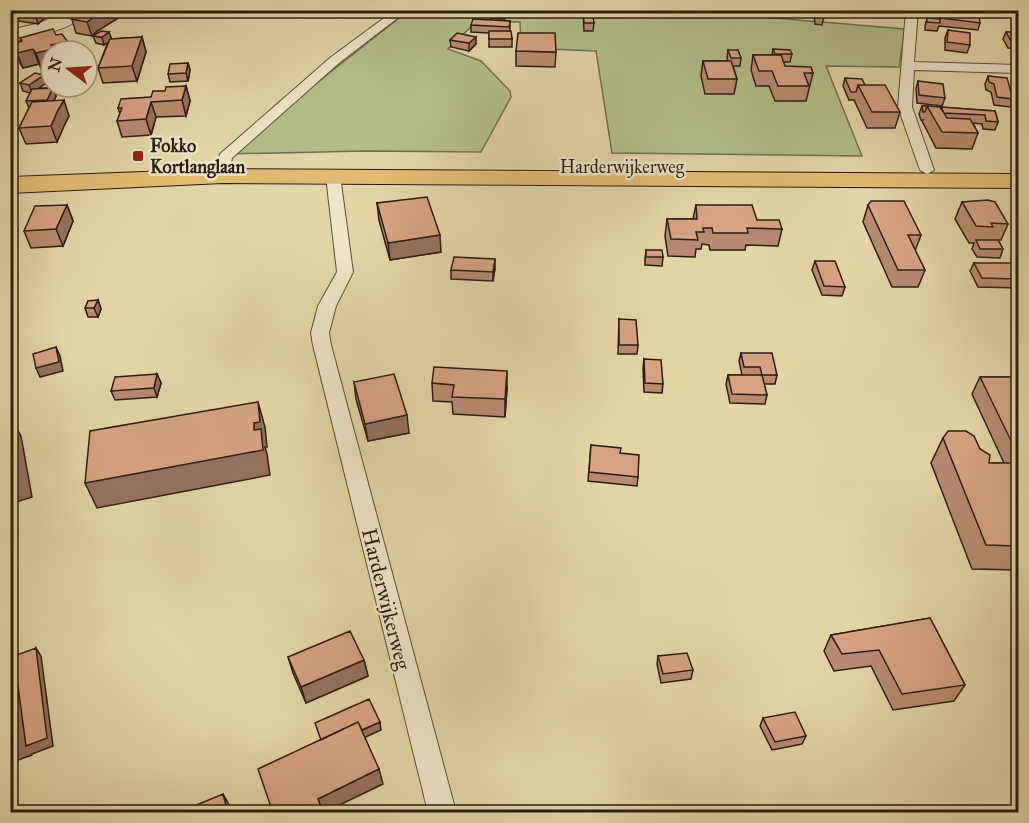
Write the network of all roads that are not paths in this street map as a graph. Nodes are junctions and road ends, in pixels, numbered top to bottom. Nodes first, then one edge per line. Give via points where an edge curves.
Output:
1 (81, 10) edge
2 (403, 10) edge
3 (912, 10) edge
4 (10, 36) edge
5 (908, 66) junction
6 (1018, 69) edge
7 (927, 170) junction
8 (224, 171) junction
9 (1018, 171) edge
10 (10, 175) edge
11 (333, 176) junction
12 (1018, 181) edge
13 (10, 185) edge
14 (442, 813) edge

1 - 4 street via 35,31
2 - 8 lane via 335,60 225,157
3 - 5 lane
5 - 6 lane
5 - 7 lane via 911,107
7 - 8 main road, Harderwijkerweg
7 - 9 main road, Harderwijkerweg
8 - 10 main road, Harderwijkerweg
8 - 11 main road, Harderwijkerweg
8 - 13 main road, Harderwijkerweg
11 - 12 main road, Harderwijkerweg
11 - 14 lane, Harderwijkerweg via 345,272 327,306 320,333 322,345

